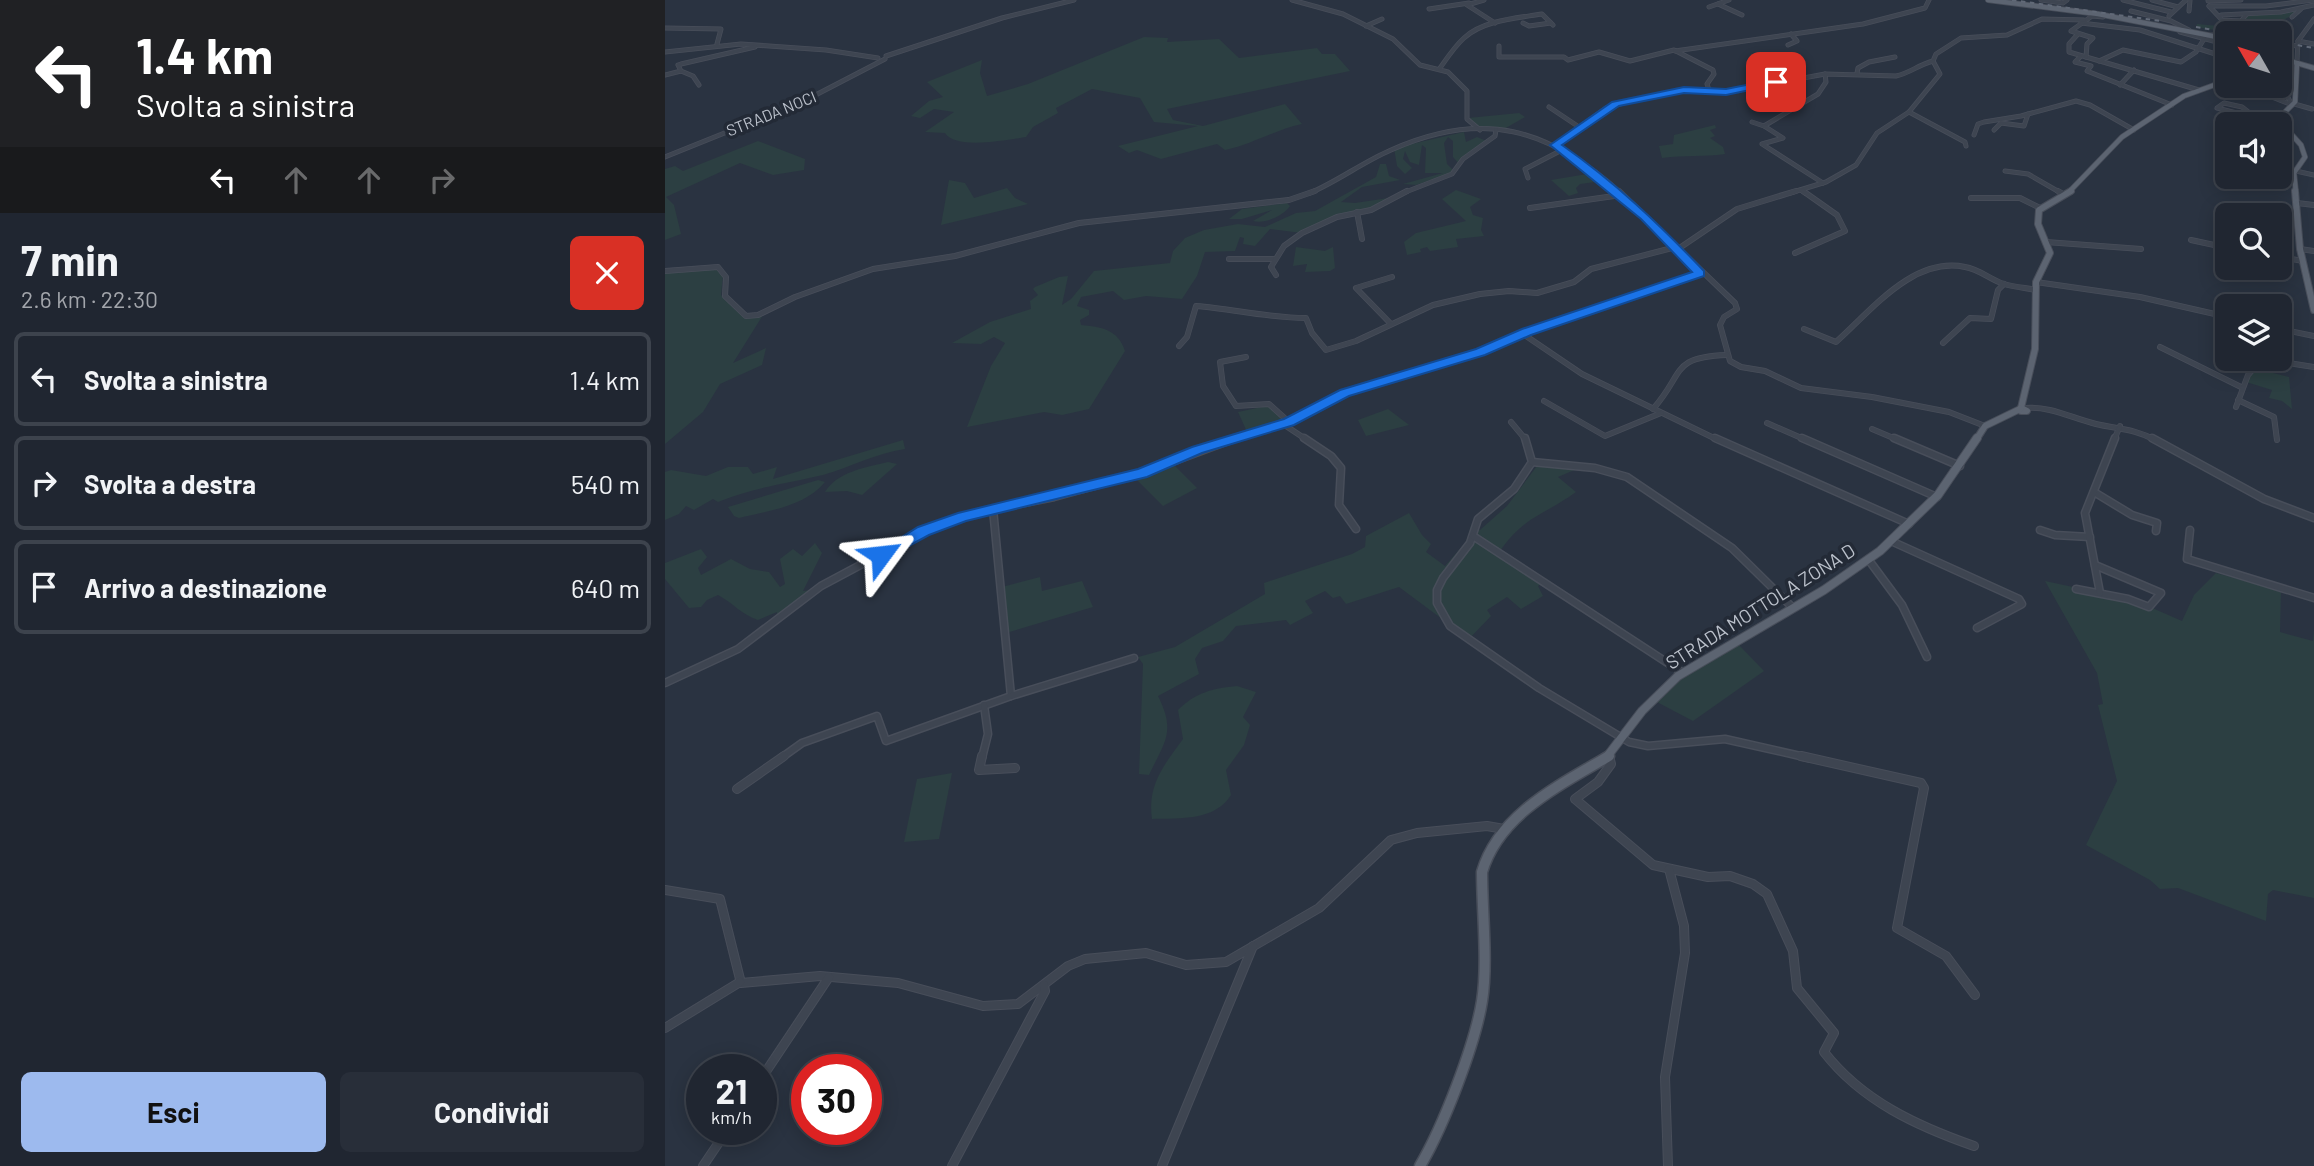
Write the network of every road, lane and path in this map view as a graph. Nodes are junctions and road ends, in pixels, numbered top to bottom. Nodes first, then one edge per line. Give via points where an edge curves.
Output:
1 (1074, 0) edge
2 (1292, 0) edge
3 (1484, 0) edge
4 (1729, 0) edge
5 (1929, 0) edge
6 (1988, 0) edge
7 (2042, 0) edge
8 (2067, 0) edge
9 (2123, 0) edge
10 (2145, 0) edge
11 (2152, 0) edge
12 (2188, 0) edge
13 (2292, 0) edge
14 (2164, 2) edge
15 (2301, 2) junction
16 (2311, 2) edge
17 (2243, 3) edge
18 (2257, 3) edge
19 (1469, 4) junction
20 (1718, 4) junction
21 (2207, 4) edge
22 (2138, 5) junction
23 (1709, 7) dead end
24 (1429, 9) dead end
25 (2301, 9) junction
26 (2154, 10) junction
27 (2174, 11) junction
28 (2189, 11) dead end
29 (2257, 13) junction
30 (1742, 15) dead end
31 (2112, 18) junction
32 (2292, 18) dead end
33 (1382, 19) dead end
34 (2122, 20) junction
35 (2313, 21) edge
36 (2082, 22) junction
37 (1495, 23) junction
38 (1523, 23) dead end
39 (2144, 24) junction
40 (1534, 25) junction
41 (1366, 26) junction
42 (2109, 27) junction
43 (665, 28) edge
44 (2140, 30) junction
45 (1538, 31) dead end
46 (2191, 31) junction
47 (2180, 32) junction
48 (2304, 32) junction
49 (1791, 34) junction
50 (2078, 34) junction
51 (2314, 34) edge
52 (2215, 35) edge
53 (2203, 39) junction
54 (2215, 42) edge
55 (2293, 43) edge
56 (2298, 43) junction
57 (717, 44) junction
58 (2314, 44) edge
59 (763, 45) junction
60 (1788, 45) dead end
61 (1499, 46) dead end
62 (2199, 49) junction
63 (1675, 51) junction
64 (665, 52) edge
65 (2067, 54) dead end
66 (2215, 54) edge
67 (1895, 57) dead end
68 (2083, 57) junction
69 (881, 59) junction
70 (1933, 61) junction
71 (2100, 61) junction
72 (2293, 61) edge
73 (2297, 62) junction
74 (1758, 66) dead end
75 (1440, 68) junction
76 (2314, 68) edge
77 (2134, 70) junction
78 (681, 71) junction
79 (1857, 73) junction
80 (1825, 74) junction
81 (665, 75) edge
82 (1776, 82) junction
83 (2215, 84) edge
84 (699, 85) dead end
85 (2120, 85) junction
86 (1709, 90) junction
87 (2199, 90) junction
88 (2277, 98) edge
89 (2289, 98) edge
90 (2293, 104) junction
91 (2172, 105) junction
92 (1549, 107) dead end
93 (2313, 110) edge
94 (1909, 112) junction
95 (2284, 112) edge
96 (2028, 114) junction
97 (2257, 119) joint
98 (1752, 122) dead end
99 (1764, 126) junction
100 (1579, 127) junction
101 (1480, 130) junction
102 (1496, 130) junction
103 (1994, 130) dead end
104 (2134, 130) junction
105 (2292, 134) edge
106 (1974, 135) dead end
107 (1555, 145) junction
108 (1966, 146) dead end
109 (1562, 150) junction
110 (665, 157) edge
111 (2005, 171) dead end
112 (2296, 171) junction
113 (2314, 175) edge
114 (1528, 178) dead end
115 (1823, 183) junction
116 (1801, 190) junction
117 (1621, 195) junction
118 (2065, 195) junction
119 (1971, 198) dead end
120 (2297, 203) junction
121 (2314, 205) edge
122 (1530, 208) dead end
123 (2040, 208) junction
124 (1357, 212) junction
125 (1362, 239) dead end
126 (2192, 240) dead end
127 (2046, 242) junction
128 (2215, 245) edge
129 (1677, 248) junction
130 (2141, 249) dead end
131 (2301, 249) junction
132 (2314, 251) edge
133 (1795, 253) dead end
134 (1229, 259) dead end
135 (1274, 259) junction
136 (2292, 259) edge
137 (2303, 261) junction
138 (665, 271) edge
139 (1700, 273) junction
140 (1276, 275) dead end
141 (1392, 277) dead end
142 (2036, 282) junction
143 (2004, 284) junction
144 (2036, 290) junction
145 (2313, 300) edge
146 (2314, 310) edge
147 (2215, 314) edge
148 (1391, 324) junction
149 (1804, 329) dead end
150 (2292, 331) edge
151 (1524, 334) junction
152 (2314, 336) edge
153 (1943, 343) dead end
154 (1179, 346) dead end
155 (2160, 347) dead end
156 (1727, 355) junction
157 (1245, 357) dead end
158 (2292, 364) edge
159 (2314, 367) edge
160 (2253, 371) edge
161 (2241, 387) junction
162 (2238, 400) junction
163 (1544, 401) dead end
164 (2236, 407) dead end
165 (2024, 408) junction
166 (1653, 409) junction
167 (1661, 413) junction
168 (1511, 422) dead end
169 (1286, 423) junction
170 (1767, 423) dead end
171 (1985, 426) junction
172 (2120, 426) junction
173 (1872, 429) dead end
174 (2277, 440) dead end
175 (1532, 462) junction
176 (1960, 466) junction
177 (2094, 492) junction
178 (1937, 497) junction
179 (993, 509) junction
180 (2314, 518) edge
181 (1909, 524) junction
182 (1356, 529) dead end
183 (2040, 530) dead end
184 (2190, 530) dead end
185 (2156, 531) dead end
186 (1473, 536) junction
187 (2090, 537) junction
188 (1891, 541) junction
189 (1868, 559) junction
190 (2095, 565) junction
191 (2076, 589) dead end
192 (2100, 593) junction
193 (2314, 598) edge
194 (1793, 608) junction
195 (1977, 628) dead end
196 (1927, 657) dead end
197 (1135, 658) dead end
198 (1683, 673) junction
199 (665, 683) edge
200 (1011, 696) junction
201 (984, 705) junction
202 (1623, 738) junction
203 (1609, 756) junction
204 (1015, 768) dead end
205 (737, 789) dead end
206 (1504, 829) junction
207 (1669, 869) junction
208 (665, 890) edge
209 (1253, 946) junction
210 (829, 977) junction
211 (740, 982) junction
212 (1044, 985) junction
213 (1975, 995) dead end
214 (665, 1028) edge
215 (777, 1055) edge
216 (717, 1145) edge
217 (1973, 1146) dead end
218 (703, 1166) edge
219 (952, 1166) edge
220 (1162, 1166) edge
221 (1420, 1166) edge
222 (1668, 1166) edge

1 - 69 street, STRADA NOCI via 1031,15 999,19
2 - 41 street via 1343,14
3 - 19 street
4 - 20 street
5 - 49 street via 1925,8 1884,22
6 - 34 main road
7 - 8 street
9 - 22 street
10 - 22 street
11 - 14 street
12 - 27 street
12 - 28 street
13 - 15 street
14 - 26 street
14 - 27 street
14 - 27 street
15 - 16 street
15 - 18 street
16 - 25 street
17 - 18 street
17 - 21 street
17 - 21 street
17 - 29 street
18 - 29 street
19 - 24 street
19 - 37 street
20 - 23 street
20 - 30 street
21 - 29 street via 2222,20 2241,21
22 - 26 street
25 - 29 street
25 - 32 street
26 - 27 street
26 - 27 street via 2131,10
27 - 46 street
31 - 34 street
31 - 36 street via 2095,16
31 - 42 street
33 - 41 street
34 - 39 main road
35 - 48 street
36 - 42 street
36 - 50 street via 2071,31
36 - 70 street via 2050,17 2007,35 1963,37 1936,54
37 - 40 street via 1542,14 1552,24
37 - 75 street via 1463,38
38 - 40 street
39 - 44 street
39 - 47 main road
40 - 45 street
41 - 75 street via 1394,40 1420,65
42 - 44 street
43 - 57 street via 720,29
44 - 62 street
46 - 47 main road
46 - 52 main road
47 - 53 street
48 - 51 street
48 - 56 street
49 - 60 street via 1797,41
49 - 63 street via 1753,36
50 - 68 street via 2067,49
50 - 68 street via 2093,39
53 - 54 street
53 - 62 street
55 - 56 street
56 - 58 street
56 - 73 street
57 - 59 street
57 - 64 street
59 - 69 street
59 - 78 street via 678,65
61 - 63 street via 1499,57 1568,60 1601,52 1629,61
62 - 66 street
62 - 71 street via 2183,61 2128,50
63 - 86 street via 1713,70
65 - 68 street
67 - 79 street via 1869,62
68 - 71 street
68 - 85 street via 2075,62 2091,66 2087,71
69 - 110 street, STRADA NOCI via 804,101
70 - 79 street via 1896,76
70 - 94 street via 1940,74
71 - 77 street
72 - 73 main road
73 - 76 main road
73 - 90 main road
74 - 82 street
75 - 101 street via 1464,86 1469,95 1467,119
77 - 85 street
77 - 87 street
78 - 81 street
78 - 84 street
79 - 80 street
80 - 82 street
80 - 99 street via 1826,82 1818,94
82 - 86 street via 1734,91
83 - 87 main road
85 - 91 street
86 - 100 street via 1684,90 1616,104
87 - 91 main road
88 - 90 street
89 - 90 street
90 - 93 street
90 - 95 main road
91 - 104 main road
92 - 100 street
94 - 108 street
94 - 115 street via 1877,133 1856,165
96 - 103 street via 2024,126 2001,123
96 - 104 street via 2078,100
96 - 106 street via 1978,124
97 - 97 street via 2245,117 2217,108 2235,104
98 - 99 street
99 - 115 street via 1783,138 1762,144
100 - 107 street
101 - 102 street
101 - 138 street via 1399,146 1305,196 1079,223 955,256 873,269 758,315 746,316 725,296 726,277 718,267
102 - 107 street via 1517,131
102 - 124 street via 1453,174
104 - 118 main road via 2112,145
105 - 112 main road via 2305,157
107 - 109 street
109 - 114 street via 1525,169
109 - 117 street
111 - 118 street via 2028,174
112 - 113 street
112 - 120 main road
115 - 116 street
116 - 129 street via 1737,209
116 - 133 street via 1837,215 1845,230
117 - 122 street
117 - 129 street
118 - 123 main road
119 - 123 street via 2022,199
120 - 121 street
120 - 131 main road
123 - 127 main road via 2037,219
124 - 125 street
124 - 135 street via 1302,233
126 - 128 street
127 - 130 street via 2117,251
127 - 142 main road via 2050,253
129 - 139 street
129 - 148 street via 1591,269 1574,282 1537,293 1480,294 1433,305
131 - 132 street
131 - 137 main road
134 - 135 street
135 - 140 street via 1271,267
136 - 137 street
137 - 145 main road
139 - 151 street
139 - 156 street via 1738,307 1720,325
141 - 148 street via 1356,288
142 - 144 main road
142 - 147 street via 2140,297
143 - 144 street
143 - 149 street via 1968,267 1926,270 1907,279 1836,342
143 - 153 street via 1998,290 1991,319 1970,318
144 - 165 main road via 2035,349
145 - 146 main road
148 - 154 street via 1326,350 1306,318 1196,306 1187,337
150 - 152 street
151 - 166 street via 1582,374
151 - 169 street via 1481,352 1344,393
155 - 161 street
156 - 166 street via 1683,363
156 - 171 street via 1741,367 1765,371 1793,386 1949,412
157 - 169 street via 1220,362 1221,384 1232,402 1236,406 1269,404
158 - 159 street
160 - 161 street
161 - 162 street
162 - 164 street
162 - 174 street via 2274,417
163 - 167 street via 1605,436
165 - 171 main road
165 - 172 street via 2042,407 2096,424
166 - 167 street
167 - 181 street
168 - 175 street via 1526,439
169 - 179 street via 1197,450 1142,473
169 - 182 street via 1340,465 1343,479 1338,496 1343,514
170 - 178 street
171 - 176 main road, STRADA MOTTOLA ZONA D
172 - 177 street
172 - 180 street via 2170,445 2264,499
173 - 176 street
175 - 186 street via 1514,489 1478,519
175 - 194 street via 1586,466 1627,477 1732,548
176 - 178 main road, STRADA MOTTOLA ZONA D
177 - 185 street via 2157,523
177 - 187 street via 2085,513
178 - 181 main road, STRADA MOTTOLA ZONA D
179 - 199 street via 915,536 821,586 738,649
179 - 200 street
181 - 188 main road, STRADA MOTTOLA ZONA D
183 - 187 street
184 - 193 street via 2187,559
186 - 198 street
186 - 202 street via 1437,590 1443,619 1539,688
187 - 190 street
188 - 189 main road, STRADA MOTTOLA ZONA D
188 - 195 street via 2019,599 2022,604
189 - 194 main road, STRADA MOTTOLA ZONA D
189 - 196 street via 1918,634
190 - 192 street
190 - 192 street via 2161,593 2149,607
191 - 192 street
194 - 198 main road, STRADA MOTTOLA ZONA D
197 - 200 street
198 - 202 main road, STRADA MOTTOLA ZONA D via 1642,711
200 - 201 street
201 - 204 street via 988,734 979,771
201 - 205 street via 886,741 877,716 802,743
202 - 203 main road, STRADA MOTTOLA ZONA D
202 - 213 street via 1648,746 1725,739 1920,783 1924,788 1897,928 1946,956
203 - 206 main road, STRADA MOTTOLA ZONA D via 1549,790
203 - 207 street via 1611,765 1598,782 1574,799 1653,865
206 - 209 street via 1417,833 1391,840 1319,908
206 - 221 main road, STRADA MOTTOLA ZONA D via 1482,872 1483,998 1477,1026 1433,1144
207 - 217 street via 1708,877 1730,876 1767,894 1793,951 1797,988 1835,1033 1824,1052 1828,1059 1857,1086 1927,1132
207 - 222 street via 1684,926 1685,953 1664,1077
208 - 211 street via 720,899
209 - 212 street via 1226,962 1186,965 1146,953 1085,959
209 - 220 street
210 - 211 street
210 - 212 street via 898,983 983,1006 1018,1004
210 - 215 street
211 - 214 street
212 - 219 street via 1045,991
216 - 218 street

